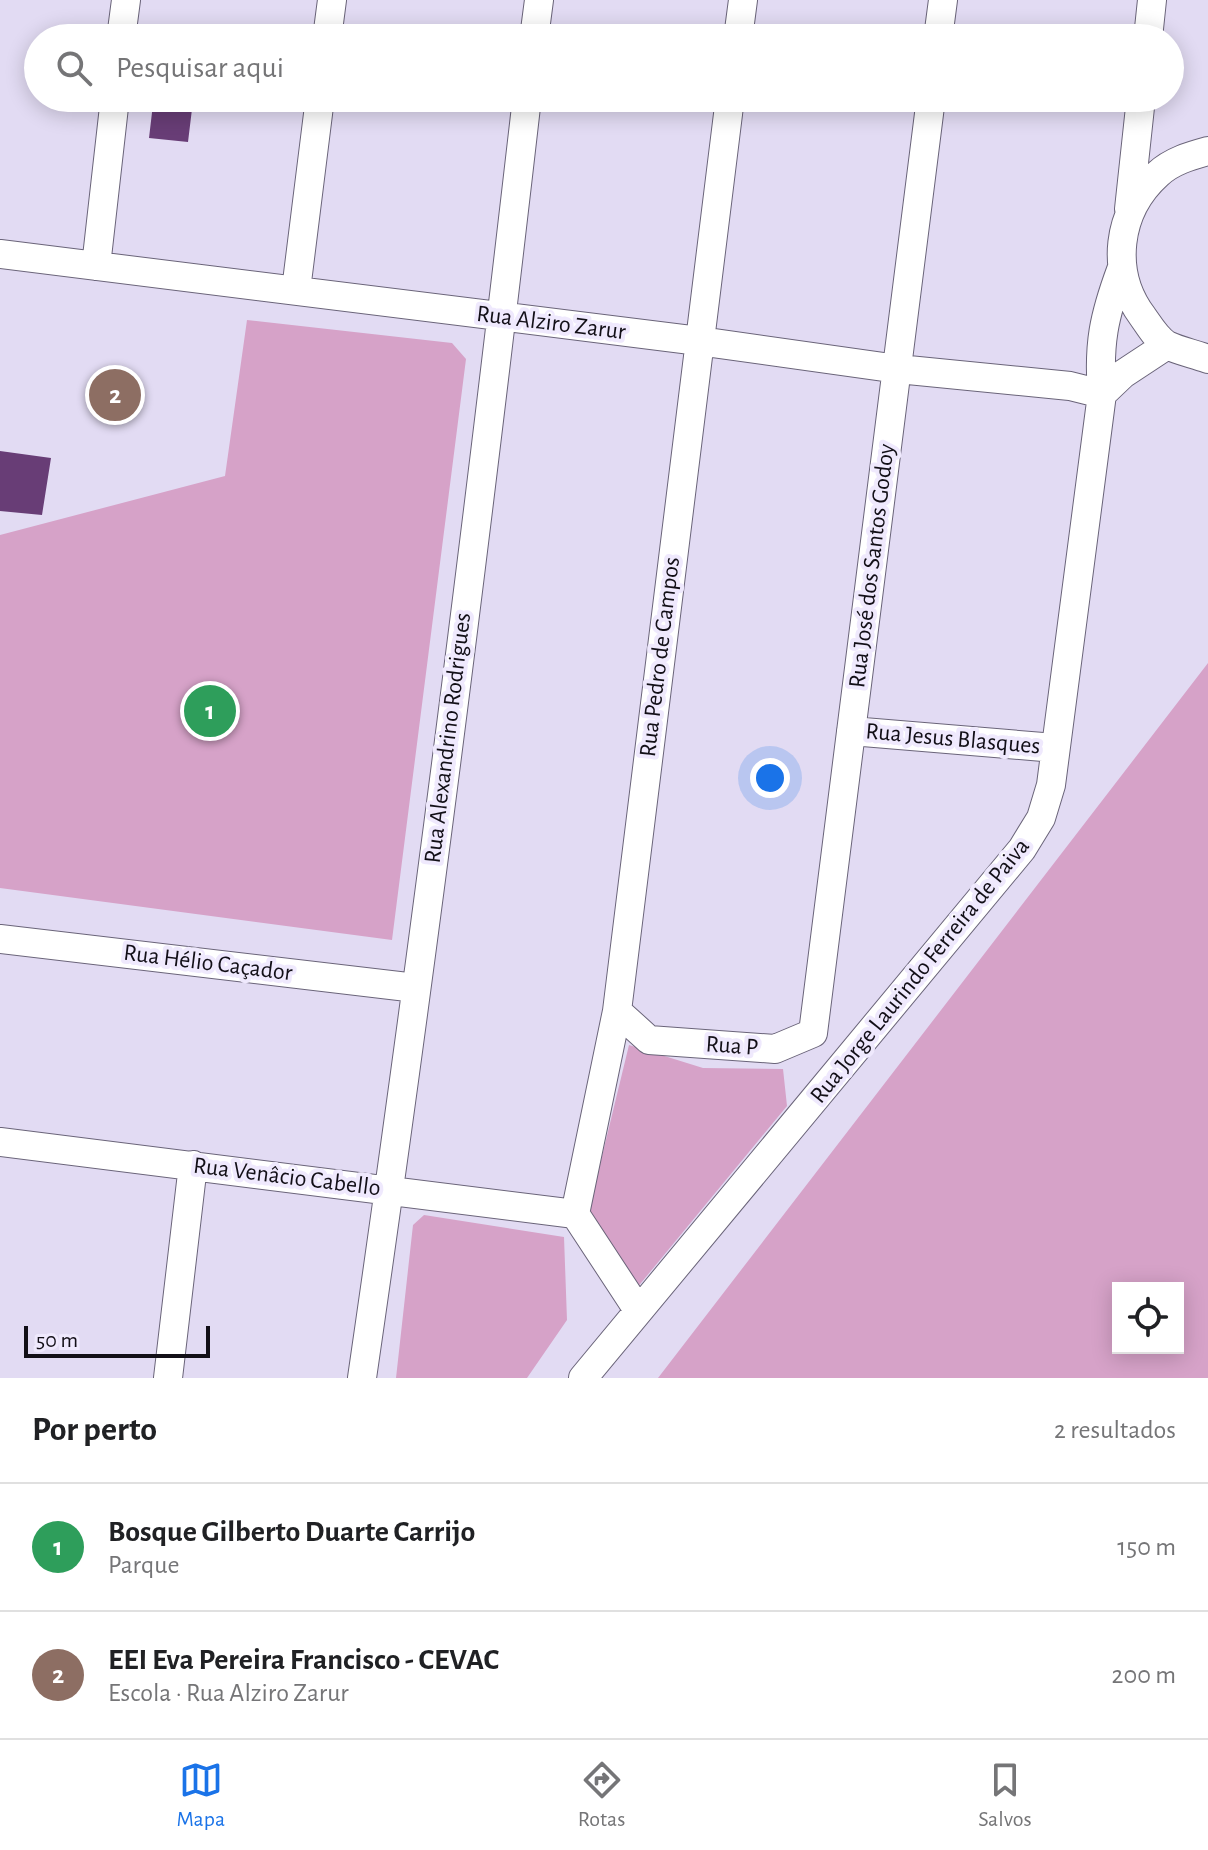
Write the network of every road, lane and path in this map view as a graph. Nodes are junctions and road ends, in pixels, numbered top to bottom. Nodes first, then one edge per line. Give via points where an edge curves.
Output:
1 (126, 0) edge
2 (332, 0) edge
3 (539, 0) edge
4 (743, 0) edge
5 (943, 0) edge
6 (1152, 0) edge
7 (123, 24) edge
8 (329, 24) edge
9 (536, 24) edge
10 (740, 24) edge
11 (940, 24) edge
12 (1149, 24) edge
13 (113, 112) edge
14 (318, 112) edge
15 (525, 112) edge
16 (728, 112) edge
17 (929, 112) edge
18 (1139, 112) edge
19 (1208, 128) edge
20 (1208, 139) edge
21 (1208, 151) edge
22 (1128, 215) junction
23 (0, 254) edge
24 (96, 266) junction
25 (1121, 270) junction
26 (296, 290) junction
27 (502, 317) junction
28 (699, 341) junction
29 (1167, 345) junction
30 (1208, 359) edge
31 (898, 369) junction
32 (1102, 394) junction
33 (851, 731) junction
34 (1055, 748) junction
35 (0, 939) edge
36 (416, 988) junction
37 (617, 1011) junction
38 (813, 1033) junction
39 (843, 1064) junction
40 (0, 1142) edge
41 (193, 1165) junction
42 (389, 1190) junction
43 (575, 1214) junction
44 (638, 1310) junction
45 (168, 1378) edge
46 (362, 1378) edge
47 (583, 1378) edge

1 - 7 street
2 - 8 street
3 - 9 street
4 - 10 street
5 - 11 street
6 - 12 street
13 - 24 street
14 - 26 street
15 - 27 street, Rua Alexandrino Rodrigues
16 - 28 street, Rua Pedro de Campos
17 - 31 street, Rua José dos Santos Godoy
18 - 22 street
19 - 20 street
21 - 22 street via 1160,172
22 - 25 street
23 - 24 street, Rua Alziro Zarur
24 - 26 street, Rua Alziro Zarur
25 - 29 street via 1132,304
25 - 32 street, Rua Jorge Laurindo Ferreira de Paiva via 1104,316
26 - 27 street, Rua Alziro Zarur
27 - 28 street, Rua Alziro Zarur
27 - 36 street, Rua Alexandrino Rodrigues
28 - 31 street, Rua Alziro Zarur
28 - 37 street, Rua Pedro de Campos
29 - 30 street
29 - 32 street
31 - 32 street, Rua Alziro Zarur via 1070,386
31 - 33 street, Rua José dos Santos Godoy
32 - 34 street, Rua Jorge Laurindo Ferreira de Paiva
33 - 34 street, Rua Jesus Blasques
33 - 38 street, Rua José dos Santos Godoy
34 - 39 street, Rua Jorge Laurindo Ferreira de Paiva via 1046,803 1022,849
35 - 36 street, Rua Hélio Caçador
36 - 42 street, Rua Alexandrino Rodrigues
37 - 38 street, Rua P via 649,1040 775,1049
37 - 43 street, Rua Pedro de Campos
38 - 39 street
39 - 44 street, Rua Jorge Laurindo Ferreira de Paiva
40 - 41 street, Rua Venâcio Cabello
41 - 42 street, Rua Venâcio Cabello
41 - 45 street
42 - 43 street, Rua Venâcio Cabello
42 - 46 street, Rua Alexandrino Rodrigues
43 - 44 street
44 - 47 street, Rua Jorge Laurindo Ferreira de Paiva

